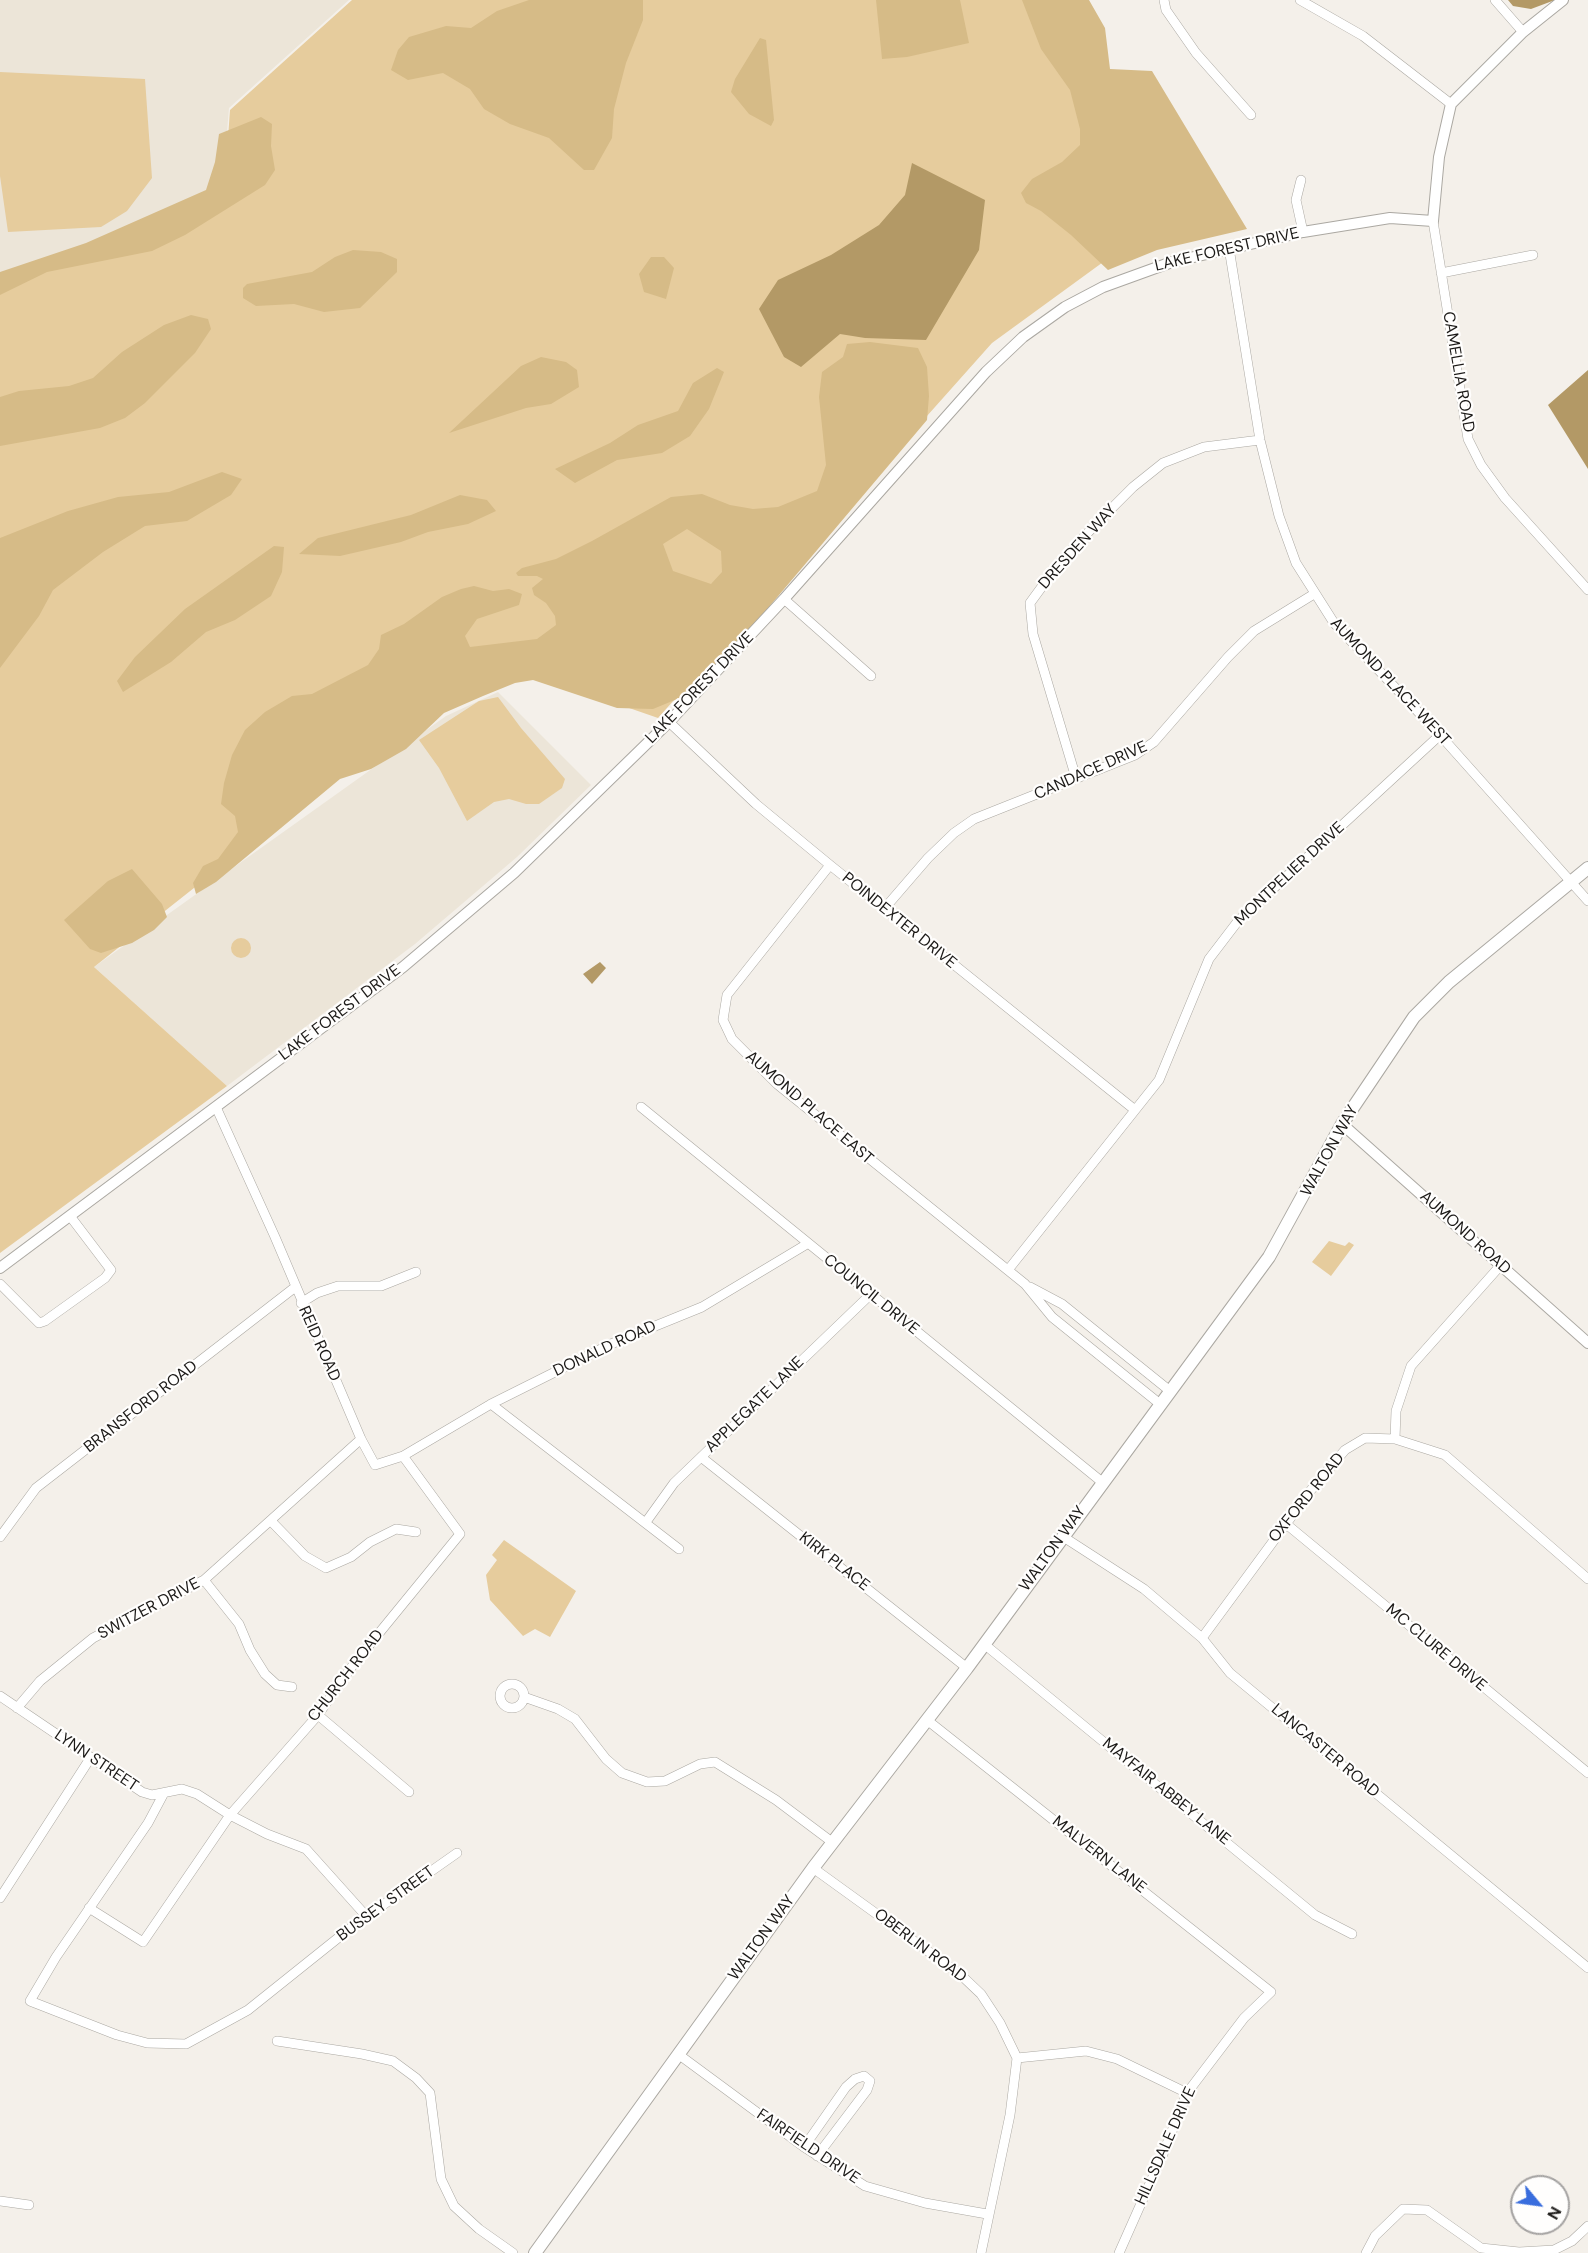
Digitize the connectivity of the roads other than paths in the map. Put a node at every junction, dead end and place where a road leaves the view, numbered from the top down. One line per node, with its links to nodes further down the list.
1 (1164, 0): 7 (street)
2 (1300, 0): 6 (street)
3 (1495, 0): 5 (street)
4 (1563, 0): 5 (street)
5 (1523, 33): 6 (street)
6 (1451, 104): 9 (street)
7 (1251, 115)
8 (1301, 180): 10 (street)
9 (1433, 221): 10 (street, LAKE FOREST DRIVE); 13 (street, CAMELLIA ROAD)
10 (1303, 232): 11 (street, LAKE FOREST DRIVE)
11 (1229, 248): 14 (street, AUMOND PLACE WEST); 17 (street, LAKE FOREST DRIVE)
12 (1533, 255): 13 (street)
13 (1441, 273): 15 (street, CAMELLIA ROAD)
14 (1260, 440): 16 (street, AUMOND PLACE WEST); 21 (street, DRESDEN WAY)
15 (1588, 590)
16 (1314, 594): 20 (street, AUMOND PLACE WEST); 21 (street, CANDACE DRIVE)
17 (784, 600): 18 (street); 19 (street, LAKE FOREST DRIVE)
18 (871, 676)
19 (669, 722): 22 (street, POINDEXTER DRIVE); 27 (street, LAKE FOREST DRIVE)
20 (1440, 735): 24 (street, AUMOND PLACE WEST); 29 (street, MONTPELIER DRIVE)
21 (1076, 778): 26 (street, CANDACE DRIVE)
22 (830, 866): 26 (street, POINDEXTER DRIVE); 35 (street, AUMOND PLACE EAST)
23 (1588, 868): 24 (main road, WALTON WAY)
24 (1571, 880): 25 (street, AUMOND PLACE WEST); 30 (main road, WALTON WAY)
25 (1588, 901)
26 (884, 909): 29 (street, POINDEXTER DRIVE)
27 (216, 1107): 31 (street, LAKE FOREST DRIVE); 39 (street, REID ROAD)
28 (641, 1107): 32 (street, COUNCIL DRIVE)
29 (1136, 1110): 35 (street, MONTPELIER DRIVE)
30 (1342, 1125): 33 (street, AUMOND ROAD); 43 (main road, WALTON WAY)
31 (70, 1216): 34 (street, LAKE FOREST DRIVE); 37 (street)
32 (807, 1244): 40 (street, COUNCIL DRIVE); 44 (street, DONALD ROAD)
33 (1500, 1266): 42 (street, AUMOND ROAD); 47 (street)
34 (0, 1268)
35 (1008, 1270): 38 (street, AUMOND PLACE EAST)
36 (417, 1272): 41 (street)
37 (0, 1284)
38 (1025, 1284): 43 (street, AUMOND PLACE EAST); 45 (street, AUMOND PLACE EAST)
39 (294, 1287): 41 (street, REID ROAD); 56 (street, BRANSFORD ROAD)
40 (871, 1294): 49 (street, APPLEGATE LANE); 50 (street, COUNCIL DRIVE)
41 (301, 1303): 46 (street, REID ROAD)
42 (1588, 1343)
43 (1170, 1391): 45 (main road, WALTON WAY)
44 (491, 1404): 48 (street, DONALD ROAD); 52 (street)
45 (1160, 1404): 50 (main road, WALTON WAY)
46 (361, 1439): 48 (street, REID ROAD); 51 (street, SWITZER DRIVE)
47 (1395, 1439): 53 (street, OXFORD ROAD); 58 (street, OXFORD ROAD)
48 (403, 1456): 67 (street, CHURCH ROAD)
49 (701, 1457): 52 (street, APPLEGATE LANE); 62 (street, KIRK PLACE)
50 (1102, 1482): 55 (main road, WALTON WAY)
51 (271, 1521): 54 (street); 59 (street, SWITZER DRIVE)
52 (646, 1522): 57 (street)
53 (1285, 1523): 60 (street, OXFORD ROAD); 70 (street, MC CLURE DRIVE)
54 (416, 1532)
55 (1062, 1536): 60 (street, LANCASTER ROAD); 61 (main road, WALTON WAY)
56 (0, 1537)
57 (679, 1549)
58 (1588, 1579)
59 (204, 1580): 63 (street); 66 (street, SWITZER DRIVE)
60 (1202, 1638): 81 (street, LANCASTER ROAD)
61 (984, 1644): 62 (main road, WALTON WAY); 80 (street, MAYFAIR ABBEY LANE)
62 (967, 1668): 68 (main road, WALTON WAY)
63 (292, 1687)
64 (0, 1696): 66 (street, LYNN STREET)
65 (524, 1697): 74 (street)
66 (17, 1708): 69 (street, LYNN STREET)
67 (318, 1715): 71 (street); 73 (street, CHURCH ROAD)
68 (927, 1720): 74 (main road, WALTON WAY); 82 (street, MALVERN LANE)
69 (91, 1757): 72 (street, LYNN STREET); 77 (street)
70 (1588, 1773)
71 (409, 1792)
72 (164, 1793): 73 (street, LYNN STREET); 78 (street)
73 (230, 1815): 78 (street, CHURCH ROAD); 79 (street, LYNN STREET)
74 (832, 1842): 76 (main road, WALTON WAY)
75 (457, 1853): 79 (street, BUSSEY STREET)
76 (813, 1868): 84 (main road, WALTON WAY); 85 (street, OBERLIN ROAD)
77 (0, 1898)
78 (89, 1908): 79 (street, BUSSEY STREET)
79 (367, 1917)
80 (1352, 1934)
81 (1588, 1968)
82 (1271, 1992): 86 (street, HILLSDALE DRIVE)
83 (277, 2042): 93 (street)
84 (678, 2054): 87 (street, FAIRFIELD DRIVE); 94 (main road, WALTON WAY)
85 (1017, 2058): 86 (street); 91 (street)
86 (1187, 2093): 96 (street, HILLSDALE DRIVE)
87 (804, 2147): 88 (street, FAIRFIELD DRIVE); 88 (street)
88 (817, 2156): 91 (street, FAIRFIELD DRIVE)
89 (0, 2201): 90 (street)
90 (29, 2205)
91 (987, 2214): 95 (street)
92 (1588, 2226): 97 (street)
93 (513, 2253)
94 (535, 2253)
95 (981, 2253)
96 (1119, 2253)
97 (1366, 2253)

